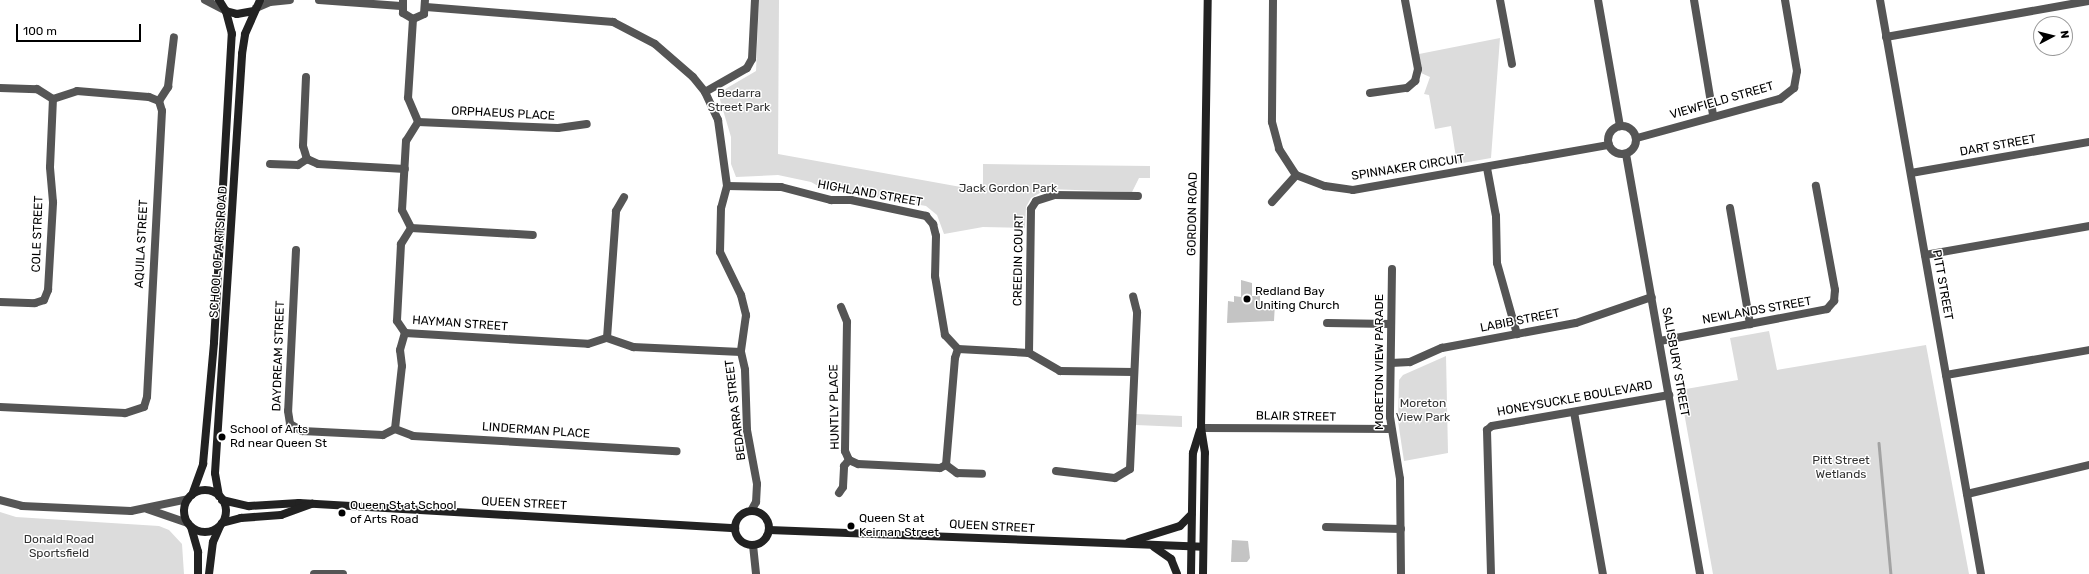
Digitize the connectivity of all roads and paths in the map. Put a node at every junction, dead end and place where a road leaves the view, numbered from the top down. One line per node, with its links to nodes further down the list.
1 (205, 0): 19 (street)
2 (219, 0): 19 (street, SCHOOL OF ARTS ROAD)
3 (260, 0): 18 (street, SCHOOL OF ARTS ROAD)
4 (290, 0): 18 (street)
5 (319, 0): 16 (street)
6 (755, 0): 26 (street)
7 (1208, 0): 77 (street, GORDON ROAD)
8 (1273, 0): 43 (street)
9 (1405, 0): 27 (street)
10 (1500, 0): 23 (street)
11 (1598, 0): 33 (street)
12 (1694, 0): 30 (street)
13 (1785, 0): 30 (street, VIEWFIELD STREET)
14 (1880, 0): 22 (street, PITT STREET)
15 (2089, 1): 22 (street)
16 (402, 3): 20 (street)
17 (426, 3): 20 (street); 26 (street, BEDARRA STREET)
18 (255, 9): 19 (street); 89 (street, SCHOOL OF ARTS ROAD)
19 (224, 10): 88 (street, SCHOOL OF ARTS ROAD)
20 (413, 19): 31 (street)
21 (174, 37): 29 (street)
22 (1886, 37): 42 (street, PITT STREET)
23 (1512, 64)
24 (306, 77): 38 (street)
25 (0, 88): 28 (street)
26 (705, 92): 44 (street, BEDARRA STREET)
27 (1370, 93)
28 (53, 99): 29 (street); 58 (street, COLE STREET)
29 (159, 101): 75 (street, AQUILA STREET)
30 (1713, 115): 34 (street, VIEWFIELD STREET)
31 (418, 122): 32 (street, ORPHAEUS PLACE); 41 (street)
32 (588, 124)
33 (1620, 126): 34 (street); 36 (street)
34 (1637, 138): 37 (street)
35 (2089, 142): 42 (street, DART STREET)
36 (1609, 145): 37 (street); 40 (street, SPINNAKER CIRCUIT)
37 (1626, 154): 57 (street, SALISBURY STREET)
38 (307, 159): 39 (street); 41 (street)
39 (270, 164)
40 (1487, 168): 43 (street, SPINNAKER CIRCUIT); 64 (street)
41 (405, 169): 51 (street)
42 (1911, 173): 54 (street, PITT STREET)
43 (1296, 175): 48 (street)
44 (727, 186): 67 (street, HIGHLAND STREET); 69 (street, BEDARRA STREET)
45 (1816, 186): 62 (street, NEWLANDS STREET)
46 (1138, 196): 70 (street, CREEDIN COURT)
47 (624, 197): 65 (street)
48 (1272, 202)
49 (1730, 208): 62 (street)
50 (2089, 226): 54 (street)
51 (411, 228): 52 (street); 63 (street, HAYMAN STREET)
52 (533, 235)
53 (296, 250): 78 (street, DAYDREAM STREET)
54 (1925, 255): 73 (street, PITT STREET)
55 (1392, 269): 61 (street, MORETON VIEW PARADE)
56 (1133, 296): 72 (street)
57 (1652, 297): 64 (street, LABIB STREET); 66 (street, SALISBURY STREET)
58 (0, 302)
59 (841, 307): 81 (street, HUNTLY PLACE)
60 (1327, 323): 61 (street)
61 (1391, 324): 71 (street, MORETON VIEW PARADE)
62 (1750, 324): 66 (street, NEWLANDS STREET)
63 (405, 332): 65 (street, HAYMAN STREET); 78 (street)
64 (1517, 334): 71 (street, LABIB STREET)
65 (607, 338): 69 (street)
66 (1660, 341): 74 (street, SALISBURY STREET)
67 (958, 349): 70 (street); 82 (street)
68 (2089, 350): 73 (street)
69 (741, 352): 93 (street, BEDARRA STREET)
70 (1029, 353): 72 (street)
71 (1391, 363): 79 (street, MORETON VIEW PARADE)
72 (1134, 372): 84 (street)
73 (1946, 376): 87 (street, PITT STREET)
74 (1669, 395): 76 (street, HONEYSUCKLE BOULEVARD); 117 (street, SALISBURY STREET)
75 (0, 406)
76 (1574, 412): 115 (street, HONEYSUCKLE BOULEVARD); 116 (street)
77 (1201, 428): 79 (street, BLAIR STREET); 94 (street, GORDON ROAD); 105 (street, GORDON ROAD)
78 (395, 429): 80 (street, LINDERMAN PLACE)
79 (1391, 430): 99 (street, MORETON VIEW PARADE)
80 (677, 451)
81 (849, 460): 82 (street, HUNTLY PLACE); 86 (street)
82 (946, 465): 85 (street)
83 (2089, 465): 87 (street)
84 (1056, 471)
85 (982, 474)
86 (839, 493)
87 (1967, 494): 118 (street, PITT STREET)
88 (190, 497): 89 (street); 92 (street); 96 (street)
89 (221, 498): 91 (street, QUEEN STREET); 95 (street)
90 (0, 500): 92 (street)
91 (312, 504): 95 (street, QUEEN STREET); 98 (street, QUEEN STREET)
92 (147, 509): 96 (street)
93 (751, 511): 98 (street); 100 (street)
94 (1192, 514): 102 (street, QUEEN STREET); 104 (street, GORDON ROAD)
95 (221, 524): 96 (street); 107 (street)
96 (189, 525): 106 (street)
97 (1326, 527): 99 (street)
98 (735, 528): 101 (street)
99 (1401, 529): 114 (street, MORETON VIEW PARADE)
100 (769, 530): 101 (street); 102 (street, QUEEN STREET)
101 (754, 545): 110 (street)
102 (1118, 545): 103 (street, QUEEN STREET)
103 (1152, 546): 104 (street, QUEEN STREET); 111 (street)
104 (1192, 547): 105 (street, QUEEN STREET); 112 (street, GORDON ROAD)
105 (1204, 547): 113 (street, GORDON ROAD)
106 (198, 574)
107 (209, 574)
108 (314, 574): 109 (street)
109 (343, 574)
110 (756, 574)
111 (1177, 574)
112 (1191, 574)
113 (1203, 574)
114 (1401, 574)
115 (1490, 574)
116 (1604, 574)
117 (1700, 574)
118 (1981, 574)

